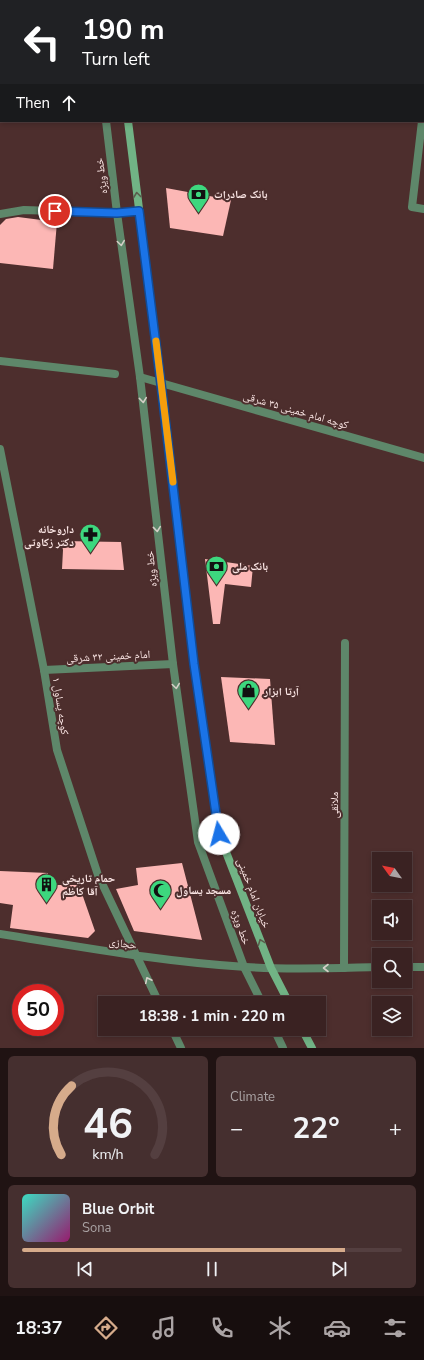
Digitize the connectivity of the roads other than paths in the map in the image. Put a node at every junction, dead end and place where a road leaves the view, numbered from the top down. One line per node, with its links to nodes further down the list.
1 (106, 122): 6 (street, خط ویژه)
2 (128, 122): 5 (main road, خیابان امام خمینی, one-way to 2)
3 (422, 122): 4 (street)
4 (424, 209)
5 (139, 211): 6 (street); 11 (main road, خیابان امام خمینی)
6 (117, 213): 7 (street); 10 (street, خط ویژه, one-way to 10)
7 (0, 214)
8 (0, 361): 9 (street)
9 (115, 374)
10 (140, 377): 11 (street, کوچه امام خمینی ۳۵ شرقی); 15 (street, خط ویژه, one-way to 15)
11 (161, 384): 13 (street, کوچه امام خمینی ۳۵ شرقی); 22 (main road, خیابان امام خمینی, one-way to 11)
12 (0, 449): 16 (street, کوچه یساول ۱)
13 (424, 458)
14 (345, 643): 23 (street, ملانقی)
15 (173, 664): 16 (street, امام خمینی ۳۲ شرقی); 19 (street, خط ویژه, one-way to 19)
16 (44, 670): 18 (street, کوچه یساول ۱)
17 (0, 934): 18 (street, حجازی)
18 (136, 956): 19 (street, حجازی); 25 (street, کوچه یساول ۱, one-way to 18)
19 (244, 967): 22 (street, حجازی); 26 (street, خط ویژه)
20 (412, 967): 21 (street)
21 (424, 967)
22 (271, 968): 23 (street, حجازی, one-way to 22); 27 (main road, خیابان امام خمینی)
23 (344, 968): 24 (street, حجازی)
24 (372, 968)
25 (156, 996)
26 (258, 996)
27 (285, 996)
28 (175, 1036): 31 (street)
29 (278, 1036): 32 (street)
30 (306, 1036): 33 (main road)
31 (181, 1048)
32 (284, 1048)
33 (312, 1048)

